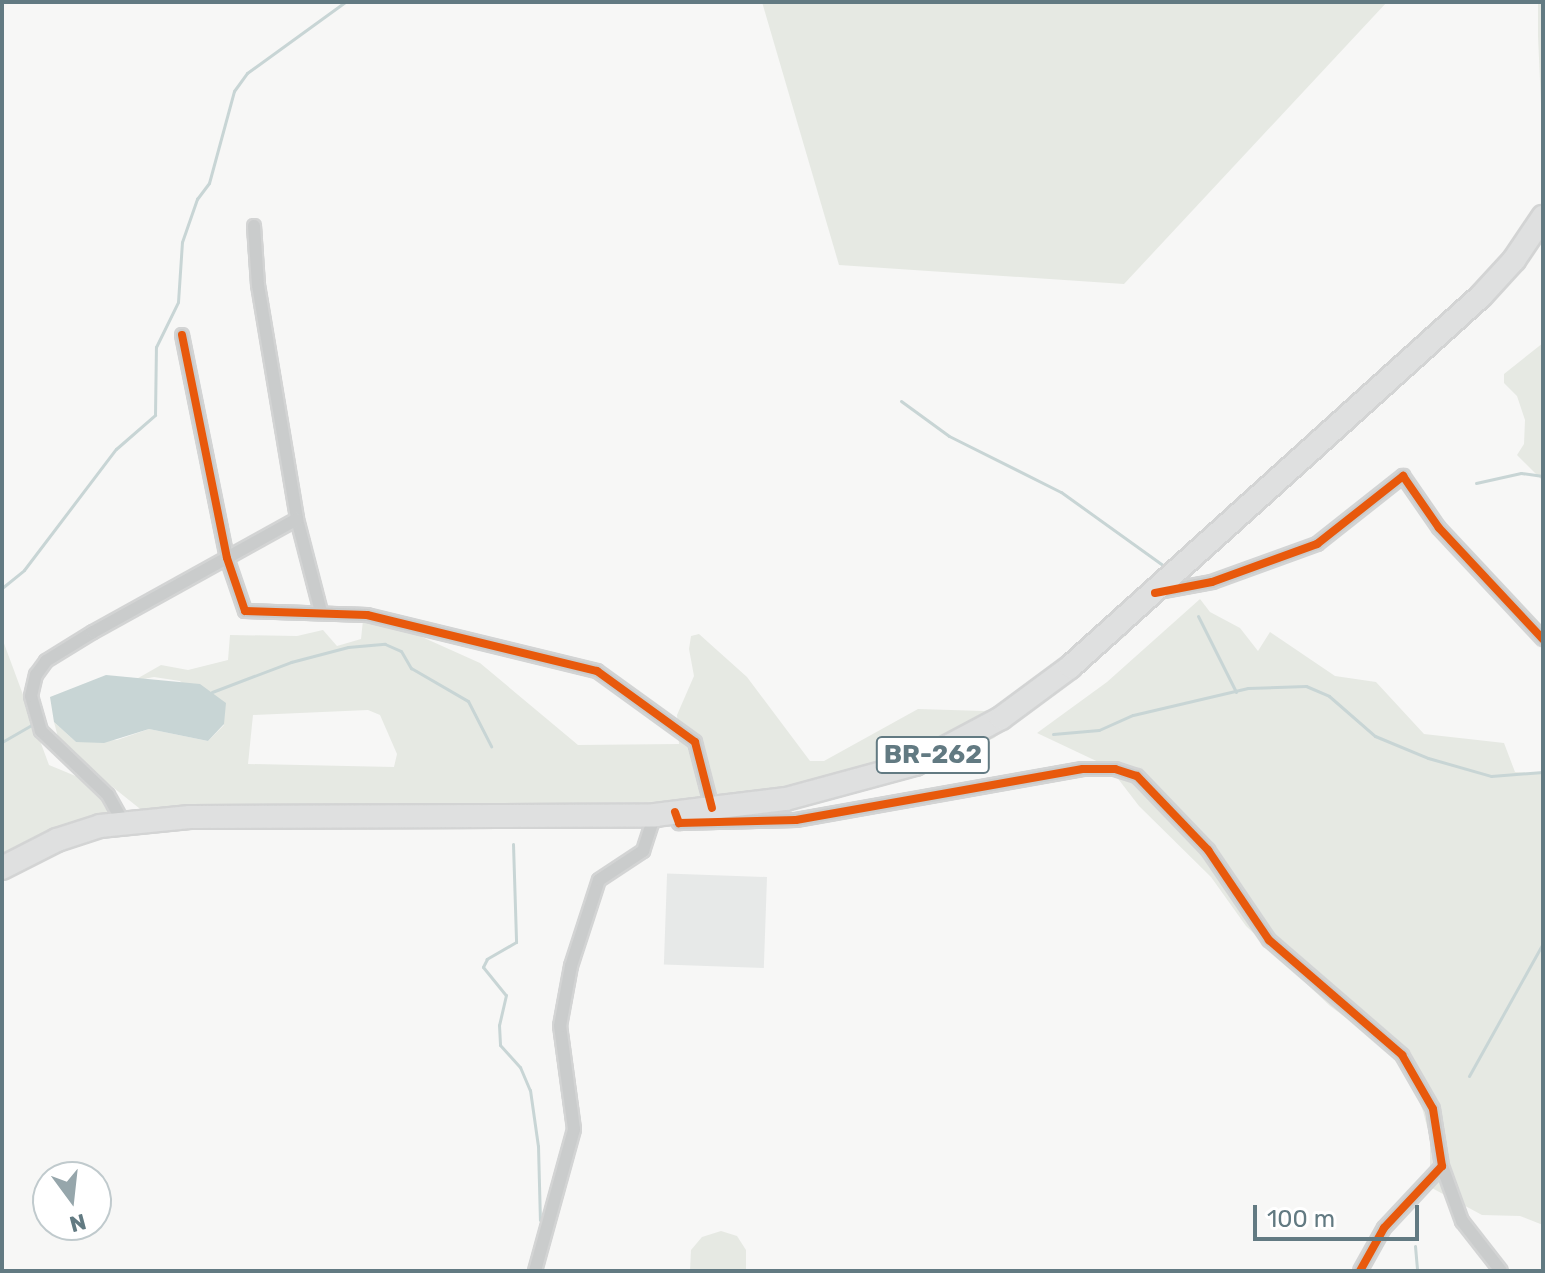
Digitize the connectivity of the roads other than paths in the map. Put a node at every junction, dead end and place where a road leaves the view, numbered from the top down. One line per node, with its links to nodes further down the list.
1 (1543, 217): 6 (highway, BR-262)
2 (254, 226): 4 (street)
3 (182, 335): 5 (street)
4 (297, 519): 5 (street); 7 (street)
5 (227, 558): 7 (street); 10 (street)
6 (1155, 593): 8 (street); 9 (highway, BR-262)
7 (321, 612): 9 (street)
8 (1543, 639)
9 (688, 814): 10 (highway, BR-262); 12 (street); 13 (street)
10 (124, 824): 11 (highway, BR-262)
11 (2, 868)
12 (1442, 1166): 14 (street); 15 (street)
13 (535, 1271)
14 (1360, 1271)
15 (1501, 1271)

